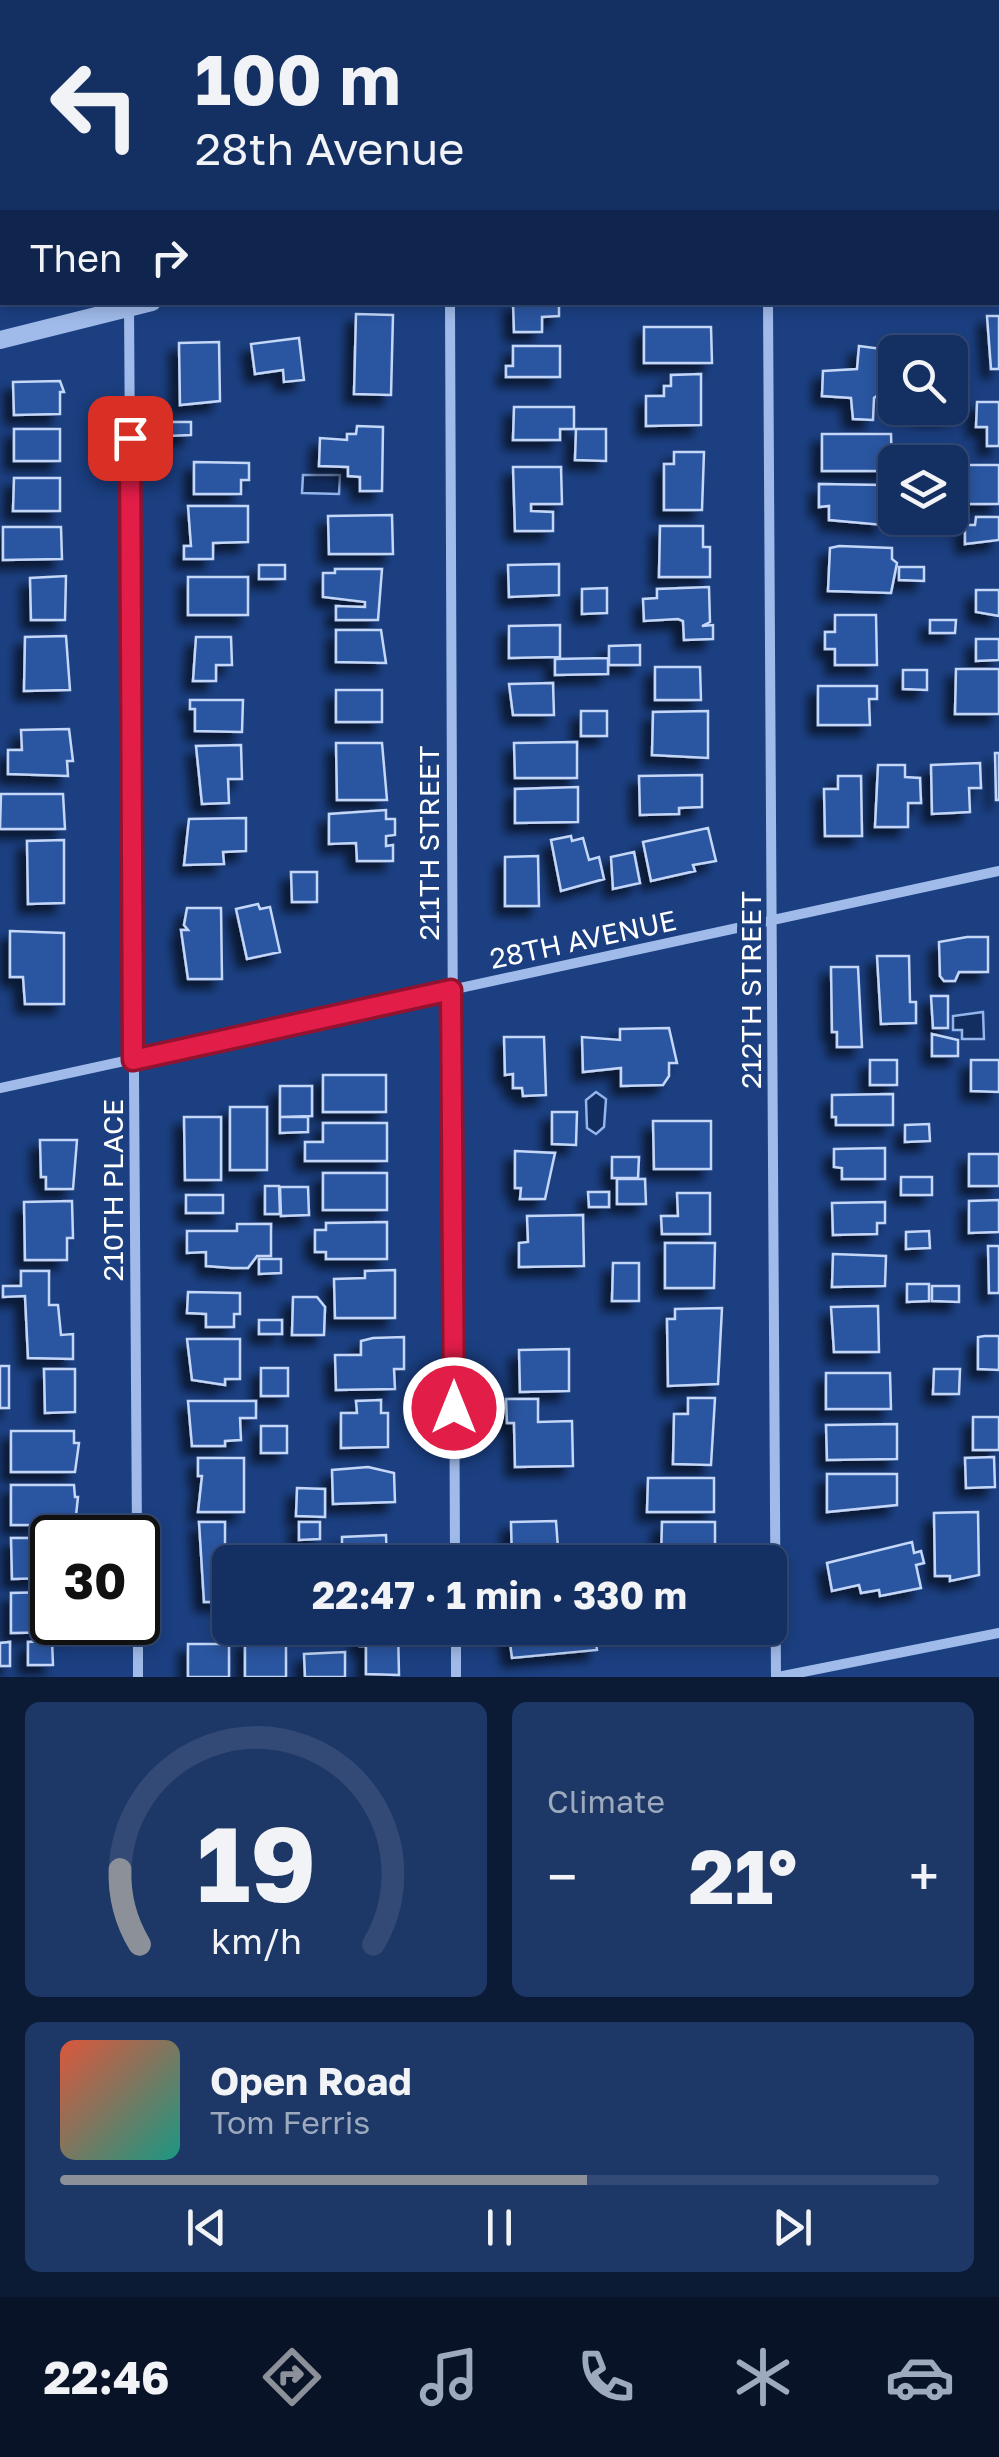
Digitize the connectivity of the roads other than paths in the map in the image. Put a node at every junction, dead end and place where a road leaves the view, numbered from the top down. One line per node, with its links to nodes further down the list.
1 (129, 305): 4 (street); 8 (street, 210TH PLACE)
2 (450, 305): 7 (street, 211TH STREET)
3 (768, 305): 6 (street, 212TH STREET)
4 (0, 340)
5 (999, 870): 6 (street, 28TH AVENUE)
6 (772, 921): 7 (street, 28TH AVENUE); 17 (street, 212TH STREET)
7 (451, 990): 8 (street, 28TH AVENUE); 11 (street, 211TH STREET)
8 (133, 1060): 9 (street, 28TH AVENUE); 10 (street, 210TH PLACE)
9 (0, 1088)
10 (137, 1515)
11 (455, 1545)
12 (999, 1634): 17 (street)
13 (138, 1645): 15 (street)
14 (456, 1645): 16 (street)
15 (138, 1677)
16 (456, 1677)
17 (777, 1677)

